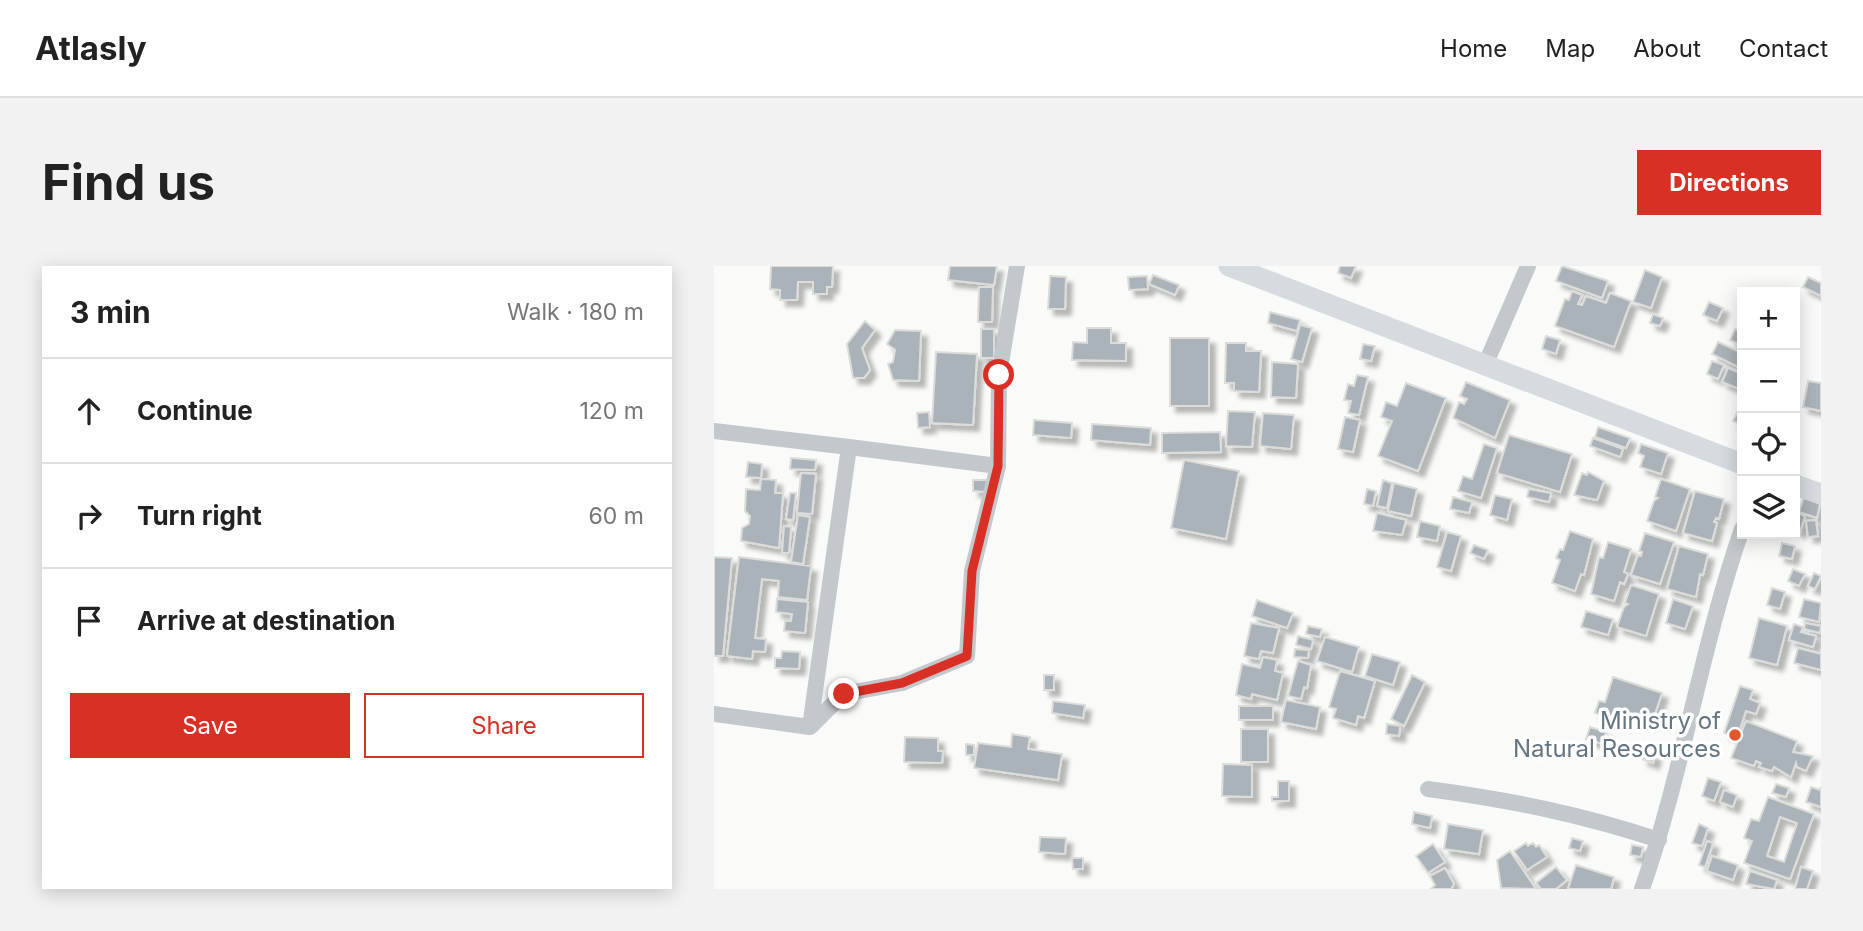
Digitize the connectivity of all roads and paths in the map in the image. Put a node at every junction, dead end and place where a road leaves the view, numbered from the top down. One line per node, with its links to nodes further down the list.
1 (1017, 266): 8 (street)
2 (1229, 266): 4 (street)
3 (1528, 266): 4 (street)
4 (1486, 363): 7 (street)
5 (714, 431): 6 (street)
6 (849, 447): 8 (street); 13 (street)
7 (1737, 462)
8 (998, 466): 13 (street)
9 (1800, 487): 10 (street)
10 (1821, 494)
11 (1739, 539): 15 (street)
12 (714, 714): 13 (street)
13 (810, 727)
14 (1428, 789): 15 (street)
15 (1659, 840): 16 (street)
16 (1642, 889)

